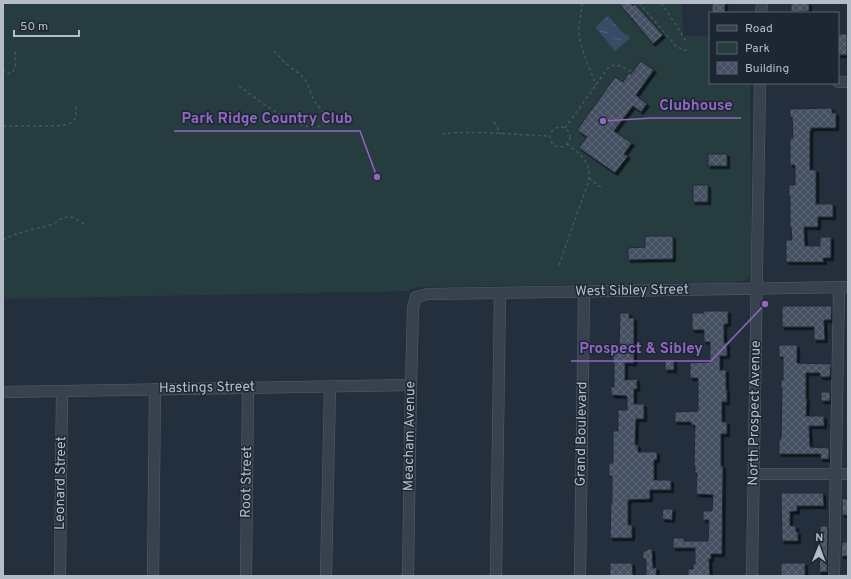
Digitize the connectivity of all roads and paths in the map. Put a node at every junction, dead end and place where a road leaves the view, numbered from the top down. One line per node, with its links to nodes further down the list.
1 (582, 3): 11 (path)
2 (639, 3): 5 (path)
3 (661, 3): 4 (path)
4 (687, 43)
5 (687, 50)
6 (15, 51): 8 (path)
7 (274, 51): 12 (path)
8 (3, 69)
9 (635, 74): 11 (path)
10 (760, 84): 27 (street, North Prospect Avenue)
11 (596, 85): 16 (path)
12 (239, 86)
13 (76, 103): 15 (path)
14 (494, 122): 18 (path)
15 (3, 126)
16 (565, 128): 19 (path); 20 (path)
17 (442, 134): 18 (path)
18 (501, 134): 19 (path)
19 (550, 136): 20 (path)
20 (567, 144): 21 (path)
21 (589, 178): 22 (path); 25 (path)
22 (602, 188)
23 (84, 224): 24 (path)
24 (3, 240)
25 (559, 265)
26 (844, 287): 27 (street, West Sibley Street); 38 (street)
27 (756, 289): 28 (street, West Sibley Street); 37 (street, North Prospect Avenue)
28 (584, 292): 29 (street, West Sibley Street); 46 (street, Grand Boulevard)
29 (500, 293): 30 (street, West Sibley Street); 45 (street)
30 (416, 297): 31 (street, Meacham Avenue)
31 (411, 385): 32 (street, Hastings Street); 44 (street, Meacham Avenue)
32 (330, 386): 33 (street, Hastings Street); 43 (street)
33 (248, 388): 34 (street, Hastings Street); 42 (street, Root Street)
34 (155, 389): 35 (street, Hastings Street); 41 (street)
35 (62, 391): 36 (street, Hastings Street); 40 (street, Leonard Street)
36 (3, 392)
37 (754, 474): 38 (street); 47 (street, North Prospect Avenue)
38 (835, 474): 39 (street); 48 (street)
39 (848, 474)
40 (60, 576)
41 (152, 576)
42 (246, 576)
43 (326, 576)
44 (408, 576)
45 (496, 576)
46 (580, 576)
47 (752, 576)
48 (834, 576)

